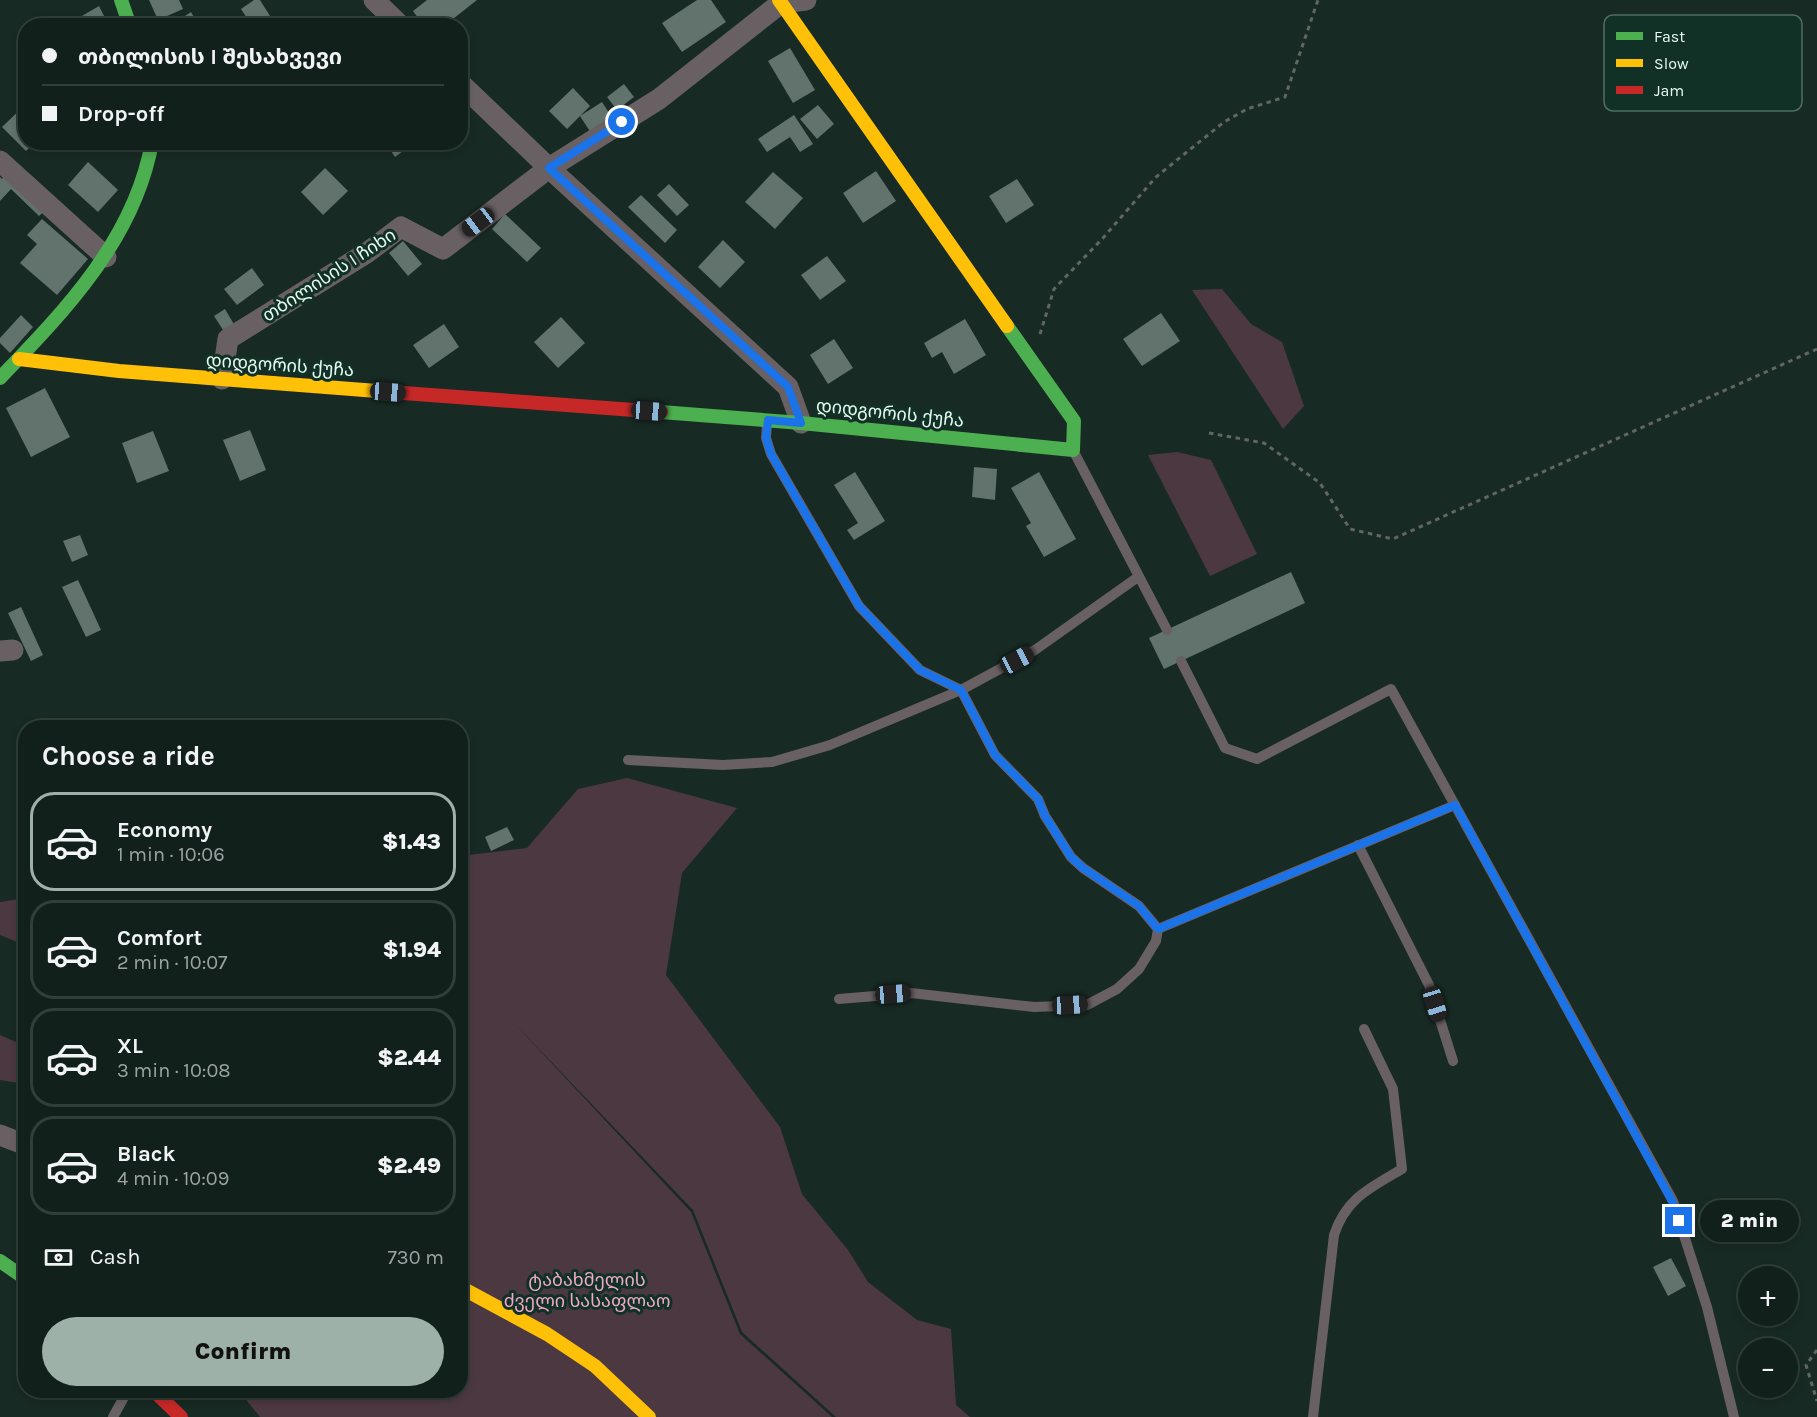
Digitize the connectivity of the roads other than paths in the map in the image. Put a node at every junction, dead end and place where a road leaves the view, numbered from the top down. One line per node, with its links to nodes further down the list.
1 (121, 0): 5 (street)
2 (374, 0): 6 (street)
3 (806, 0): 4 (street)
4 (780, 2): 10 (street); 17 (street)
5 (127, 18)
6 (393, 18)
7 (468, 91): 10 (street)
8 (150, 150): 11 (street)
9 (0, 161): 11 (street)
10 (549, 168): 14 (street, თბილისის I ჩიხი); 16 (street)
11 (106, 257): 12 (street)
12 (19, 359): 13 (street); 14 (street, დიდგორის ქუჩა)
13 (0, 378)
14 (222, 379): 15 (street, დიდგორის ქუჩა)
15 (768, 420): 16 (street, დიდგორის ქუჩა); 21 (lane)
16 (801, 423): 17 (street, დიდგორის ქუჩა)
17 (1073, 450): 18 (lane)
18 (1138, 577): 19 (lane); 21 (lane)
19 (1167, 630)
20 (1181, 661): 23 (lane)
21 (961, 690): 22 (lane); 25 (lane)
22 (628, 760)
23 (1455, 805): 24 (lane); 40 (lane)
24 (1358, 845): 25 (lane); 28 (lane)
25 (1158, 929): 26 (lane)
26 (839, 999)
27 (1364, 1029): 39 (lane)
28 (1453, 1061)
29 (0, 1135): 30 (street)
30 (18, 1142)
31 (0, 1261): 32 (street)
32 (18, 1273)
33 (468, 1291): 38 (street)
34 (124, 1398): 36 (lane)
35 (161, 1398): 37 (street)
36 (113, 1417)
37 (181, 1417)
38 (649, 1417)
39 (1313, 1417)
40 (1734, 1417)

